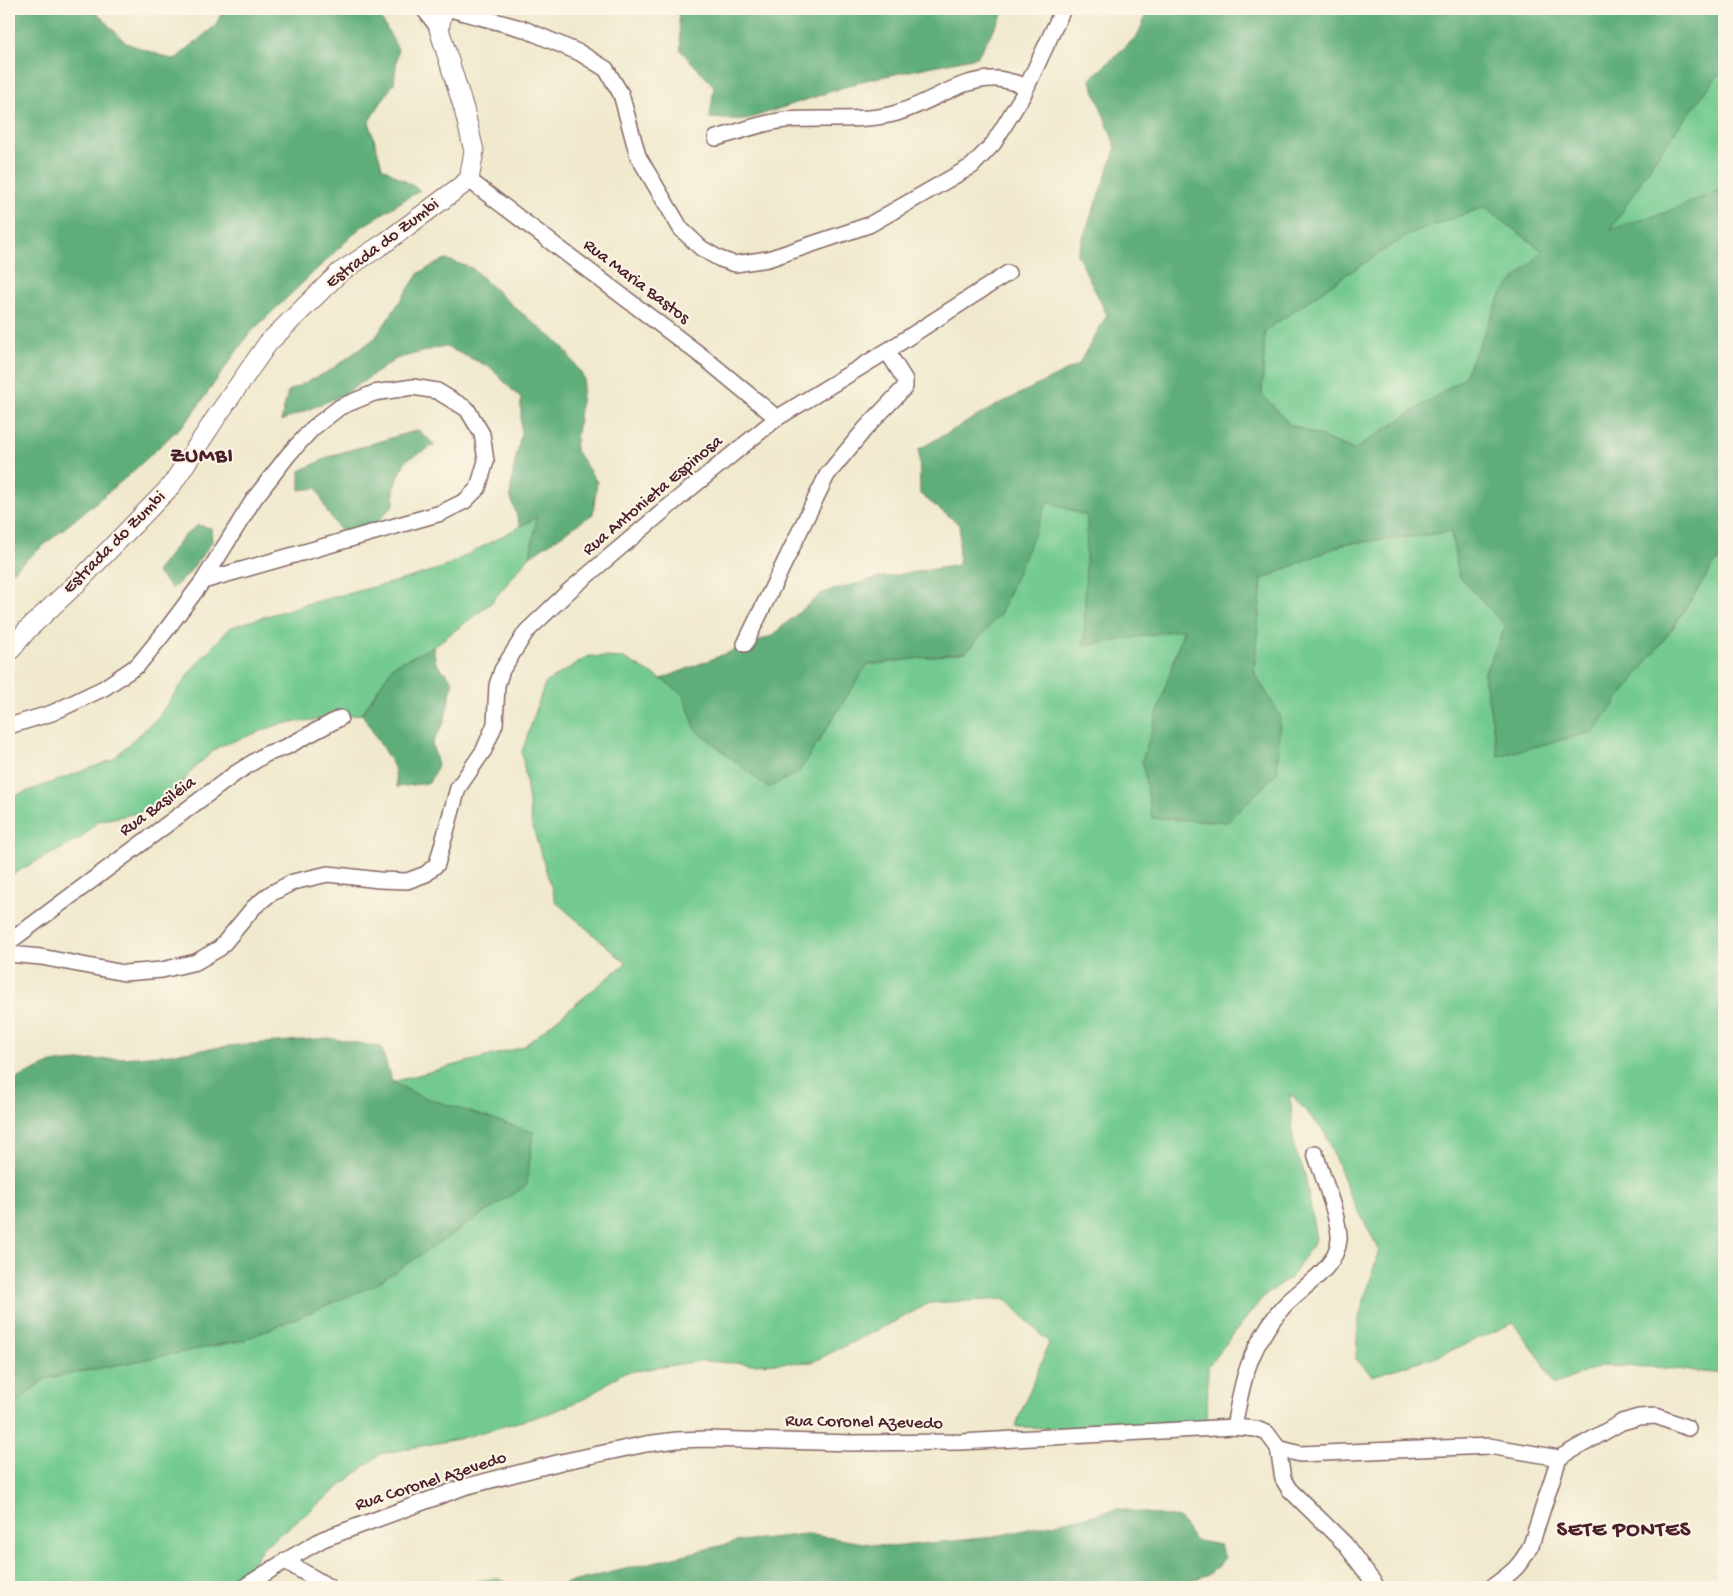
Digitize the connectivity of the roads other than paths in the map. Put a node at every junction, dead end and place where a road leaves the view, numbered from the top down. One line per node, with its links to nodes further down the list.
1 (424, 9): 5 (street)
2 (442, 9): 5 (street)
3 (450, 9): 6 (street)
4 (1063, 9): 6 (street)
5 (438, 29): 8 (street)
6 (1027, 86): 7 (street)
7 (716, 138)
8 (469, 180): 11 (street, Rua Maria Bastos); 14 (street, Estrada do Zumbi)
9 (1008, 273): 10 (street, Rua Antonieta Espinosa)
10 (887, 352): 11 (street, Rua Antonieta Espinosa); 13 (street)
11 (777, 418): 18 (street, Rua Antonieta Espinosa)
12 (203, 581): 12 (street); 16 (street)
13 (745, 644)
14 (9, 652)
15 (340, 718): 17 (street, Rua Basiléia)
16 (9, 726)
17 (9, 942)
18 (9, 954)
19 (1315, 1152): 20 (street)
20 (1234, 1427): 22 (street, Rua Coronel Azevedo); 24 (street, Rua Coronel Azevedo)
21 (1688, 1428): 23 (street)
22 (1278, 1448): 23 (street); 27 (street)
23 (1559, 1458): 28 (street)
24 (285, 1561): 25 (street, Rua Coronel Azevedo); 26 (street)
25 (244, 1587)
26 (329, 1587)
27 (1378, 1587)
28 (1492, 1587)

